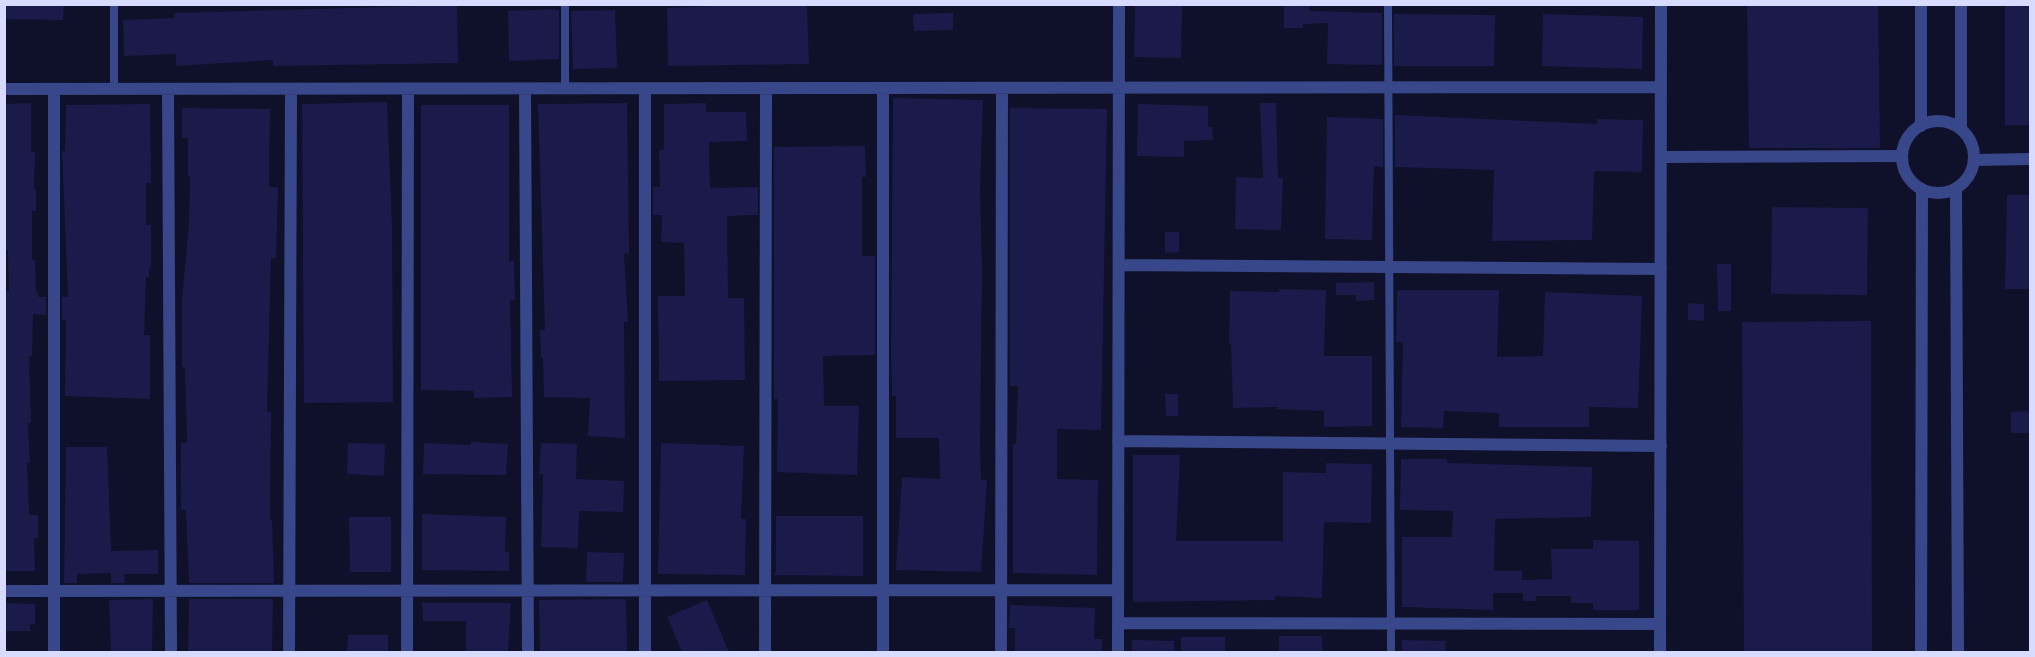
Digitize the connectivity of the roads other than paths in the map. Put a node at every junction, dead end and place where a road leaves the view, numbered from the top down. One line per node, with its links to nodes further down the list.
1 (114, 4): 19 (lane)
2 (565, 4): 11 (lane)
3 (1119, 4): 16 (street)
4 (1388, 4): 8 (lane)
5 (1661, 4): 9 (street)
6 (1921, 4): 23 (street)
7 (1960, 4): 24 (street)
8 (1389, 87): 9 (street); 16 (street); 32 (lane)
9 (1661, 87): 26 (street)
10 (525, 88): 11 (street); 22 (street); 47 (street)
11 (565, 88): 12 (street)
12 (645, 88): 13 (street); 38 (street)
13 (766, 88): 14 (street); 39 (street)
14 (883, 88): 15 (street); 40 (street)
15 (1002, 88): 16 (street); 41 (street)
16 (1119, 88): 31 (street)
17 (4, 89): 18 (street)
18 (54, 89): 19 (street); 44 (street)
19 (114, 89): 20 (street)
20 (168, 89): 21 (street); 45 (street)
21 (291, 89): 22 (street); 46 (street)
22 (408, 89): 37 (street)
23 (1921, 126): 24 (street); 25 (street)
24 (1961, 129): 28 (street)
25 (1902, 156): 26 (street); 29 (street)
26 (1661, 157): 33 (street)
27 (2031, 159): 28 (street)
28 (1974, 160): 30 (street)
29 (1923, 189): 30 (street); 63 (street)
30 (1956, 189): 64 (street)
31 (1119, 265): 32 (street); 34 (street)
32 (1390, 267): 33 (street); 35 (lane)
33 (1661, 269): 36 (street)
34 (1118, 441): 35 (street); 42 (street)
35 (1390, 444): 36 (street); 49 (lane)
36 (1661, 446): 50 (street)
37 (408, 590): 46 (street); 47 (street); 54 (street)
38 (645, 590): 39 (street); 47 (street); 56 (street)
39 (765, 590): 40 (street); 57 (street)
40 (883, 590): 41 (street); 58 (street)
41 (1001, 590): 42 (street); 59 (street)
42 (1118, 590): 48 (street)
43 (4, 591): 44 (street)
44 (54, 591): 45 (street); 51 (street)
45 (171, 591): 46 (street); 52 (street)
46 (289, 591): 53 (street)
47 (528, 591): 55 (street)
48 (1118, 624): 49 (street); 60 (street)
49 (1391, 624): 50 (street); 61 (lane)
50 (1660, 624): 62 (street)
51 (54, 652)
52 (171, 652)
53 (289, 652)
54 (407, 652)
55 (528, 652)
56 (645, 652)
57 (765, 652)
58 (883, 652)
59 (1001, 652)
60 (1118, 652)
61 (1391, 652)
62 (1660, 652)
63 (1921, 652)
64 (1958, 652)

